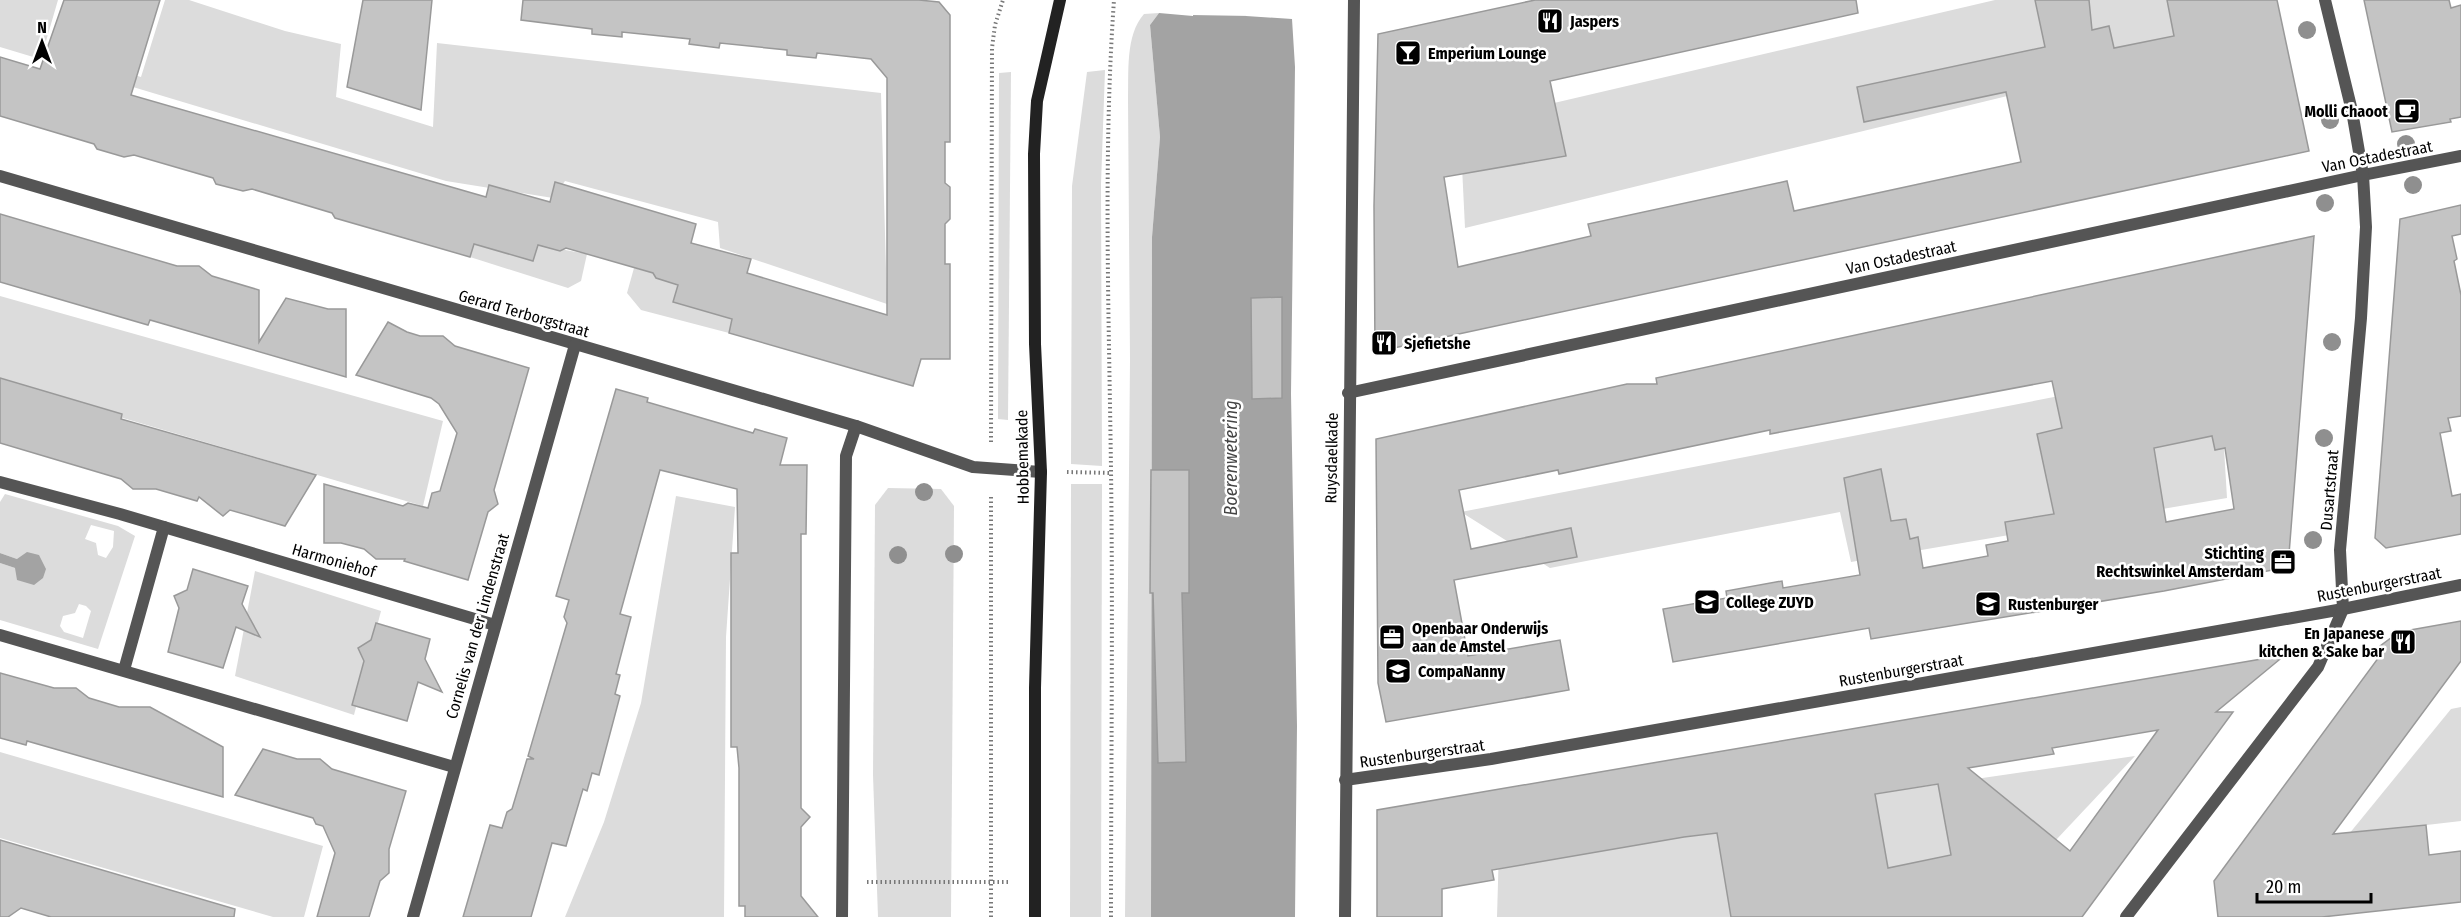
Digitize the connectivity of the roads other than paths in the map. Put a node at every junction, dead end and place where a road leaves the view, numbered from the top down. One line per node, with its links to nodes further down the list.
1 (1060, 0): 10 (main road, Hobbemakade)
2 (1354, 0): 8 (street, Ruysdaelkade)
3 (2325, 0): 5 (street, Dusartstraat)
4 (2461, 156): 5 (street, Van Ostadestraat)
5 (2363, 175): 8 (street, Van Ostadestraat); 14 (street, Dusartstraat)
6 (0, 176): 7 (street, Gerard Terborgstraat)
7 (575, 345): 9 (street, Gerard Terborgstraat); 15 (street, Cornelis van der Lindenstraat)
8 (1348, 393): 19 (street, Ruysdaelkade)
9 (856, 426): 10 (street, Gerard Terborgstraat); 21 (street)
10 (1041, 471): 22 (main road, Hobbemakade)
11 (0, 482): 12 (street, Harmoniehof)
12 (164, 527): 15 (street, Harmoniehof); 17 (street)
13 (2461, 585): 14 (street, Rustenburgerstraat)
14 (2343, 609): 19 (street, Rustenburgerstraat); 24 (street, Dusartstraat)
15 (495, 625): 18 (street, Cornelis van der Lindenstraat)
16 (0, 635): 17 (street)
17 (124, 670): 18 (street)
18 (454, 767): 20 (street, Cornelis van der Lindenstraat)
19 (1345, 780): 23 (street, Ruysdaelkade)
20 (413, 917)
21 (842, 917)
22 (1035, 917)
23 (1345, 917)
24 (2126, 917)

